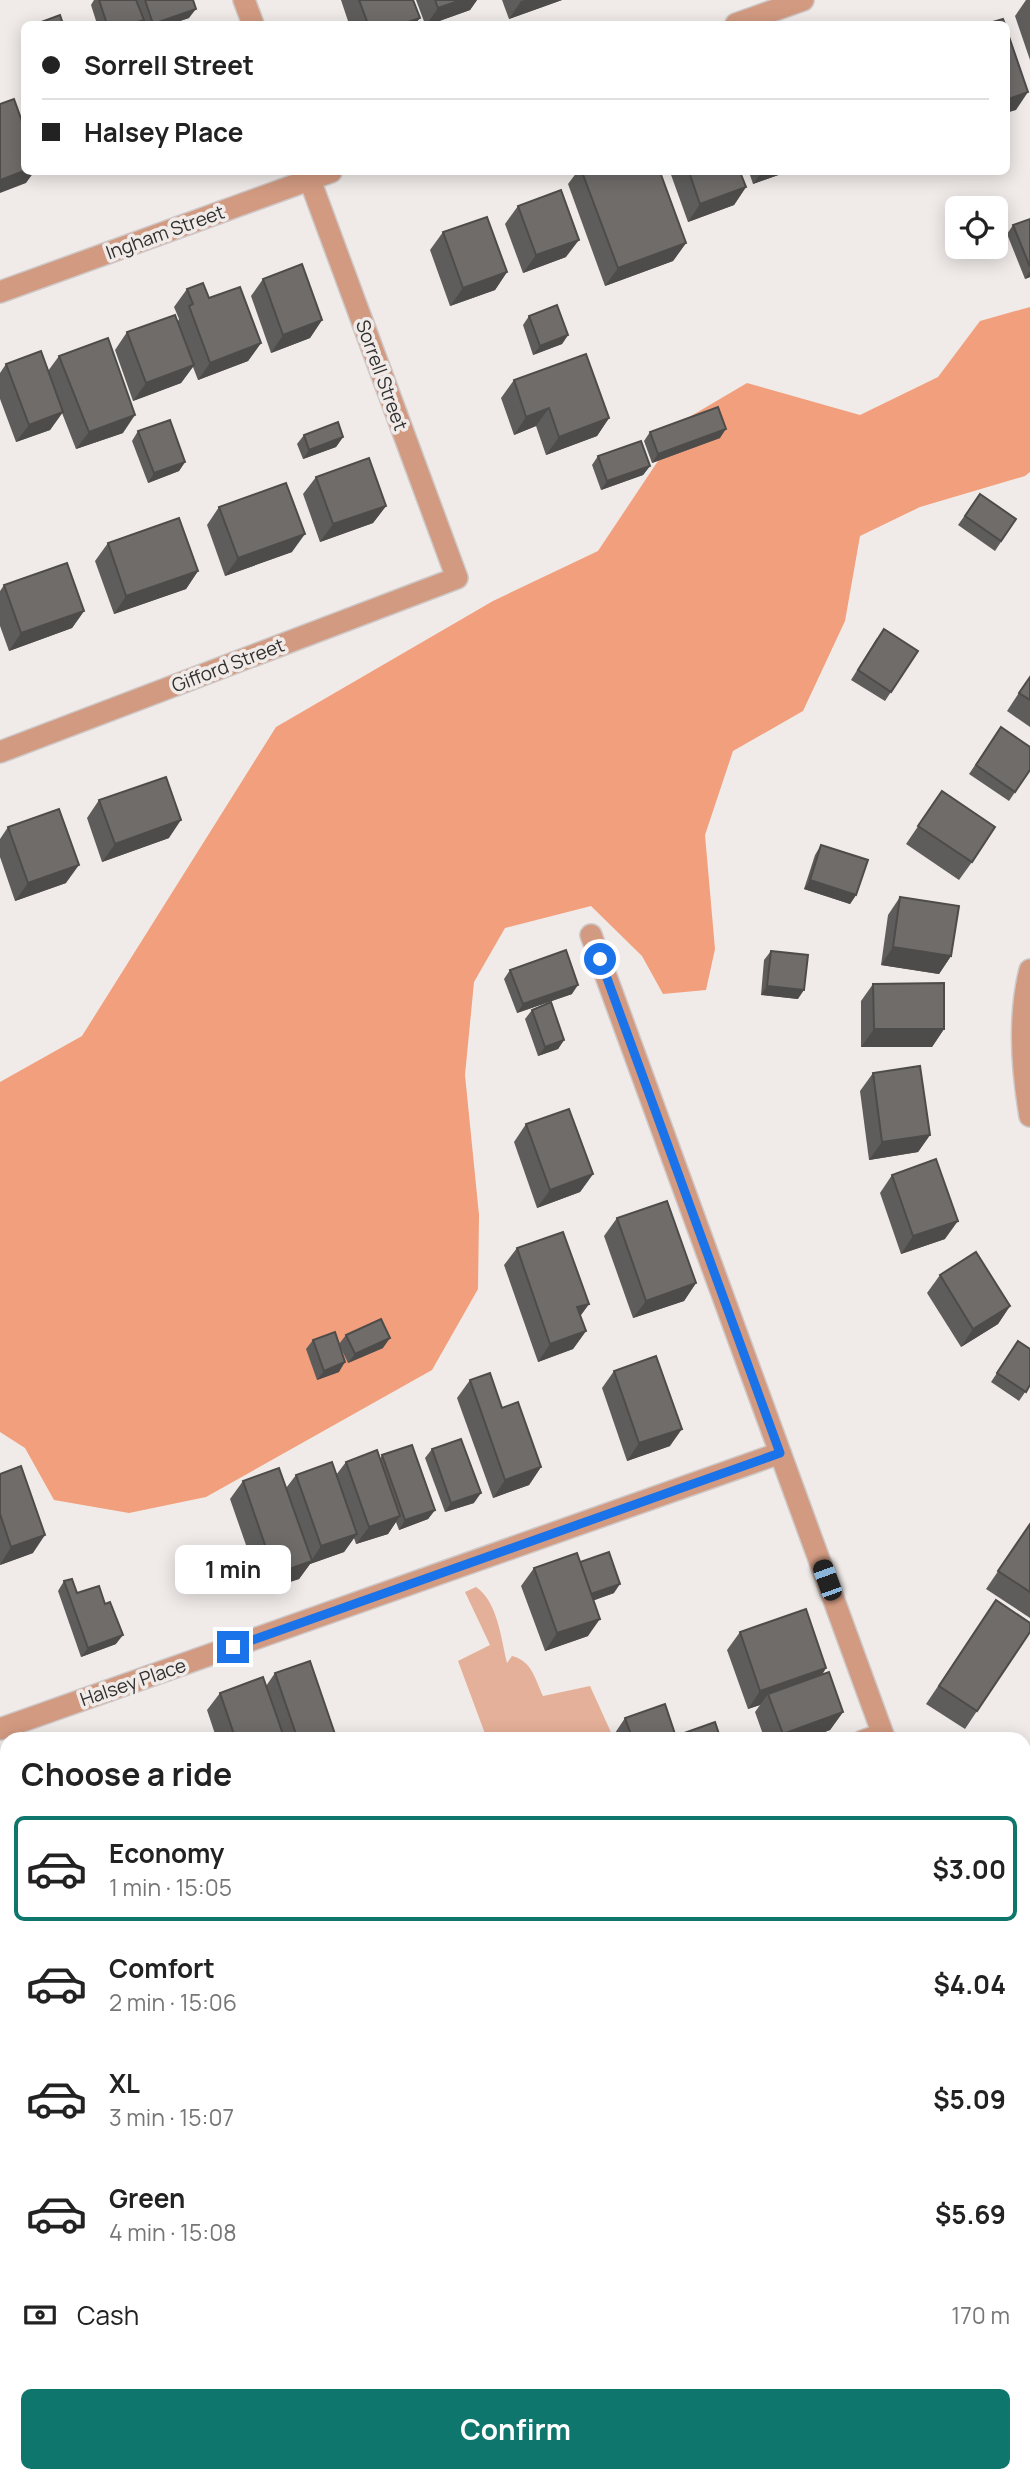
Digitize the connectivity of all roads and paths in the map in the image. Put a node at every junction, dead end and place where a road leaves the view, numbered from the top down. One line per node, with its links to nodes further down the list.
1 (244, 0): 3 (street)
2 (803, 0): 4 (street)
3 (252, 21)
4 (744, 21)
5 (308, 175): 6 (street, Ingham Street); 7 (street, Sorrell Street)
6 (0, 292)
7 (457, 578): 8 (street, Gifford Street)
8 (0, 752)
9 (591, 935): 12 (street)
10 (1030, 970): 11 (street)
11 (1030, 1116)
12 (780, 1453): 13 (street, Halsey Place); 14 (street)
13 (2, 1730)
14 (883, 1732)

